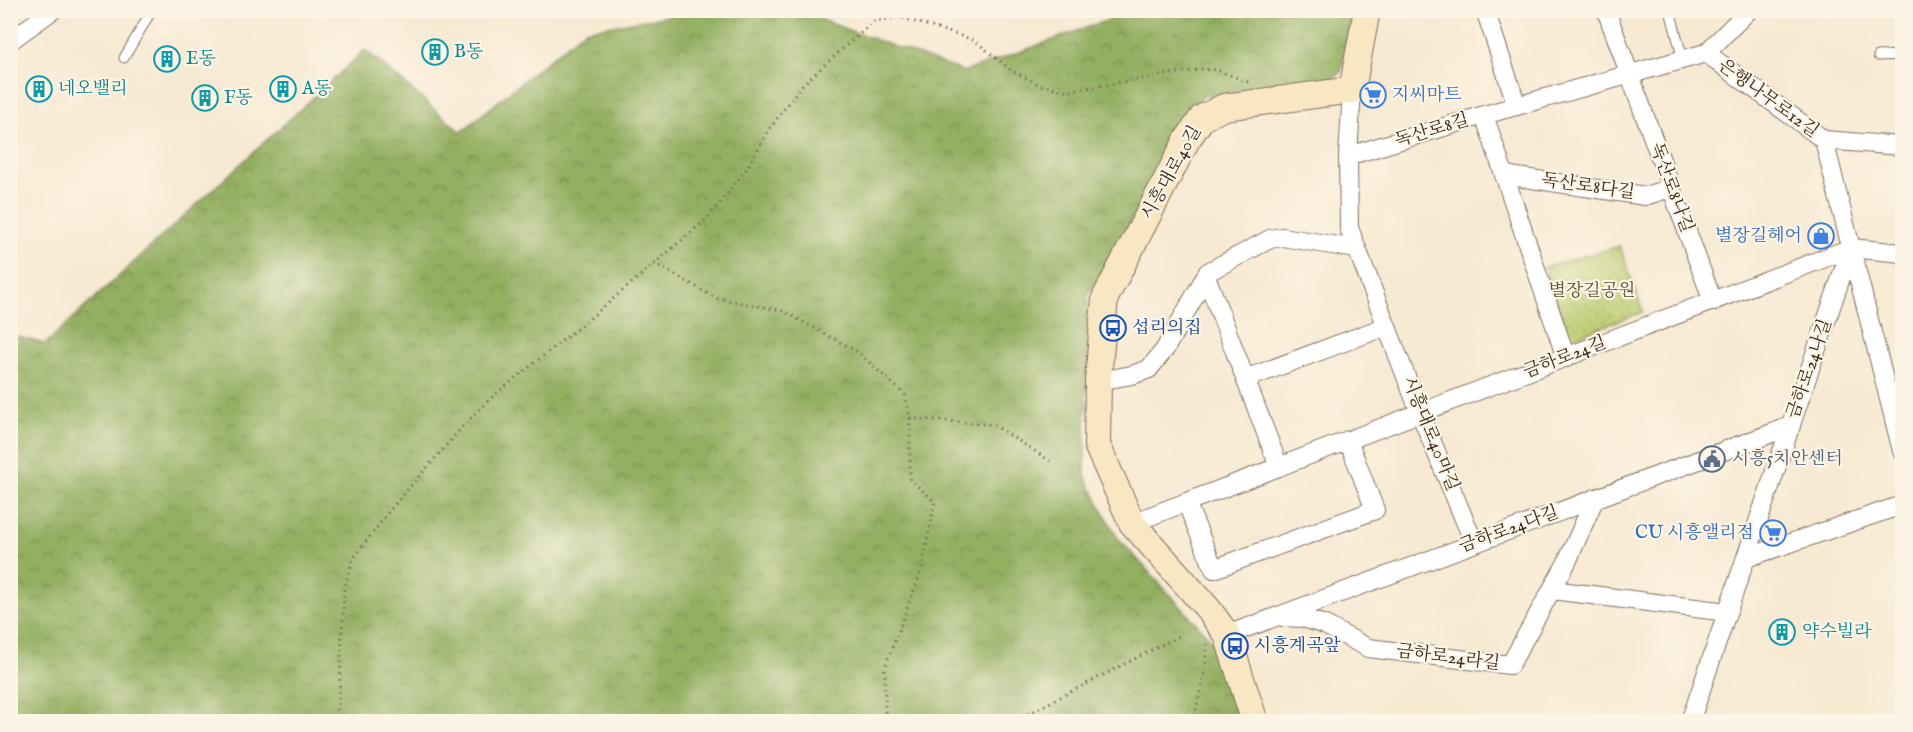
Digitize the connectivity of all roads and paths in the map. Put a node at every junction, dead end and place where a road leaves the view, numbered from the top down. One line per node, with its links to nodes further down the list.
1 (53, 10): 8 (street)
2 (152, 10): 12 (lane)
3 (1367, 10): 15 (street)
4 (1485, 10): 17 (street)
5 (1606, 10): 14 (street)
6 (1670, 10): 13 (lane)
7 (1749, 10): 9 (street, 독산로8길)
8 (10, 41)
9 (1706, 53): 13 (street, 독산로8길); 19 (street, 은행나무로12길)
10 (1902, 55): 11 (lane)
11 (1878, 56)
12 (124, 58)
13 (1683, 60): 14 (street, 독산로8길)
14 (1630, 74): 17 (street, 독산로8길); 23 (street, 독산로8나길)
15 (1352, 90): 16 (street, 시흥대로40길); 21 (street, 시흥대로40마길)
16 (1265, 100): 27 (path); 33 (street, 시흥대로40길)
17 (1517, 106): 18 (street, 독산로8길)
18 (1484, 115): 21 (street, 독산로8길); 22 (street)
19 (1824, 140): 20 (street, 은행나무로12길); 24 (street)
20 (1902, 146)
21 (1348, 156): 25 (street, 시흥대로40마길)
22 (1504, 175): 23 (street, 독산로8다길); 31 (street)
23 (1671, 188): 29 (street, 독산로8나길)
24 (1851, 248): 26 (street, 금하로24길); 29 (street, 금하로24길); 34 (street); 37 (street, 금하로24나길)
25 (1357, 249): 28 (street); 30 (street, 시흥대로40마길)
26 (1902, 253)
27 (654, 263): 36 (path); 53 (path)
28 (1206, 276): 32 (street); 33 (street)
29 (1713, 302): 31 (street, 금하로24길)
30 (1387, 326): 32 (street); 35 (street, 시흥대로40마길)
31 (1566, 358): 35 (street, 금하로24길)
32 (1245, 380): 41 (street)
33 (1098, 381): 45 (street, 시흥대로40길)
34 (1895, 390): 39 (street)
35 (1420, 413): 38 (street, 금하로24길); 46 (street, 시흥대로40마길)
36 (910, 418): 40 (path); 54 (path)
37 (1791, 426): 42 (street, 금하로24다길); 47 (street, 금하로24나길)
38 (1348, 440): 41 (street, 금하로24길); 43 (street)
39 (1902, 451)
40 (1050, 461)
41 (1279, 467): 43 (street, 금하로24길)
42 (1595, 498): 46 (street, 금하로24다길); 48 (street, 금하로24라길)
43 (1186, 502): 45 (street, 금하로24길)
44 (1902, 505): 47 (street)
45 (1132, 523): 52 (street, 시흥대로40길)
46 (1474, 543): 50 (street, 금하로24다길)
47 (1746, 558): 49 (street, 금하로24나길)
48 (1552, 590): 49 (street); 50 (street, 금하로24라길)
49 (1727, 612): 58 (street, 금하로24나길)
50 (1277, 617): 52 (street, 금하로24다길)
51 (1179, 636): 55 (path)
52 (1217, 638): 56 (path); 57 (street, 시흥대로40길)
53 (334, 722)
54 (885, 722)
55 (1012, 722)
56 (1193, 722)
57 (1255, 722)
58 (1690, 722)

